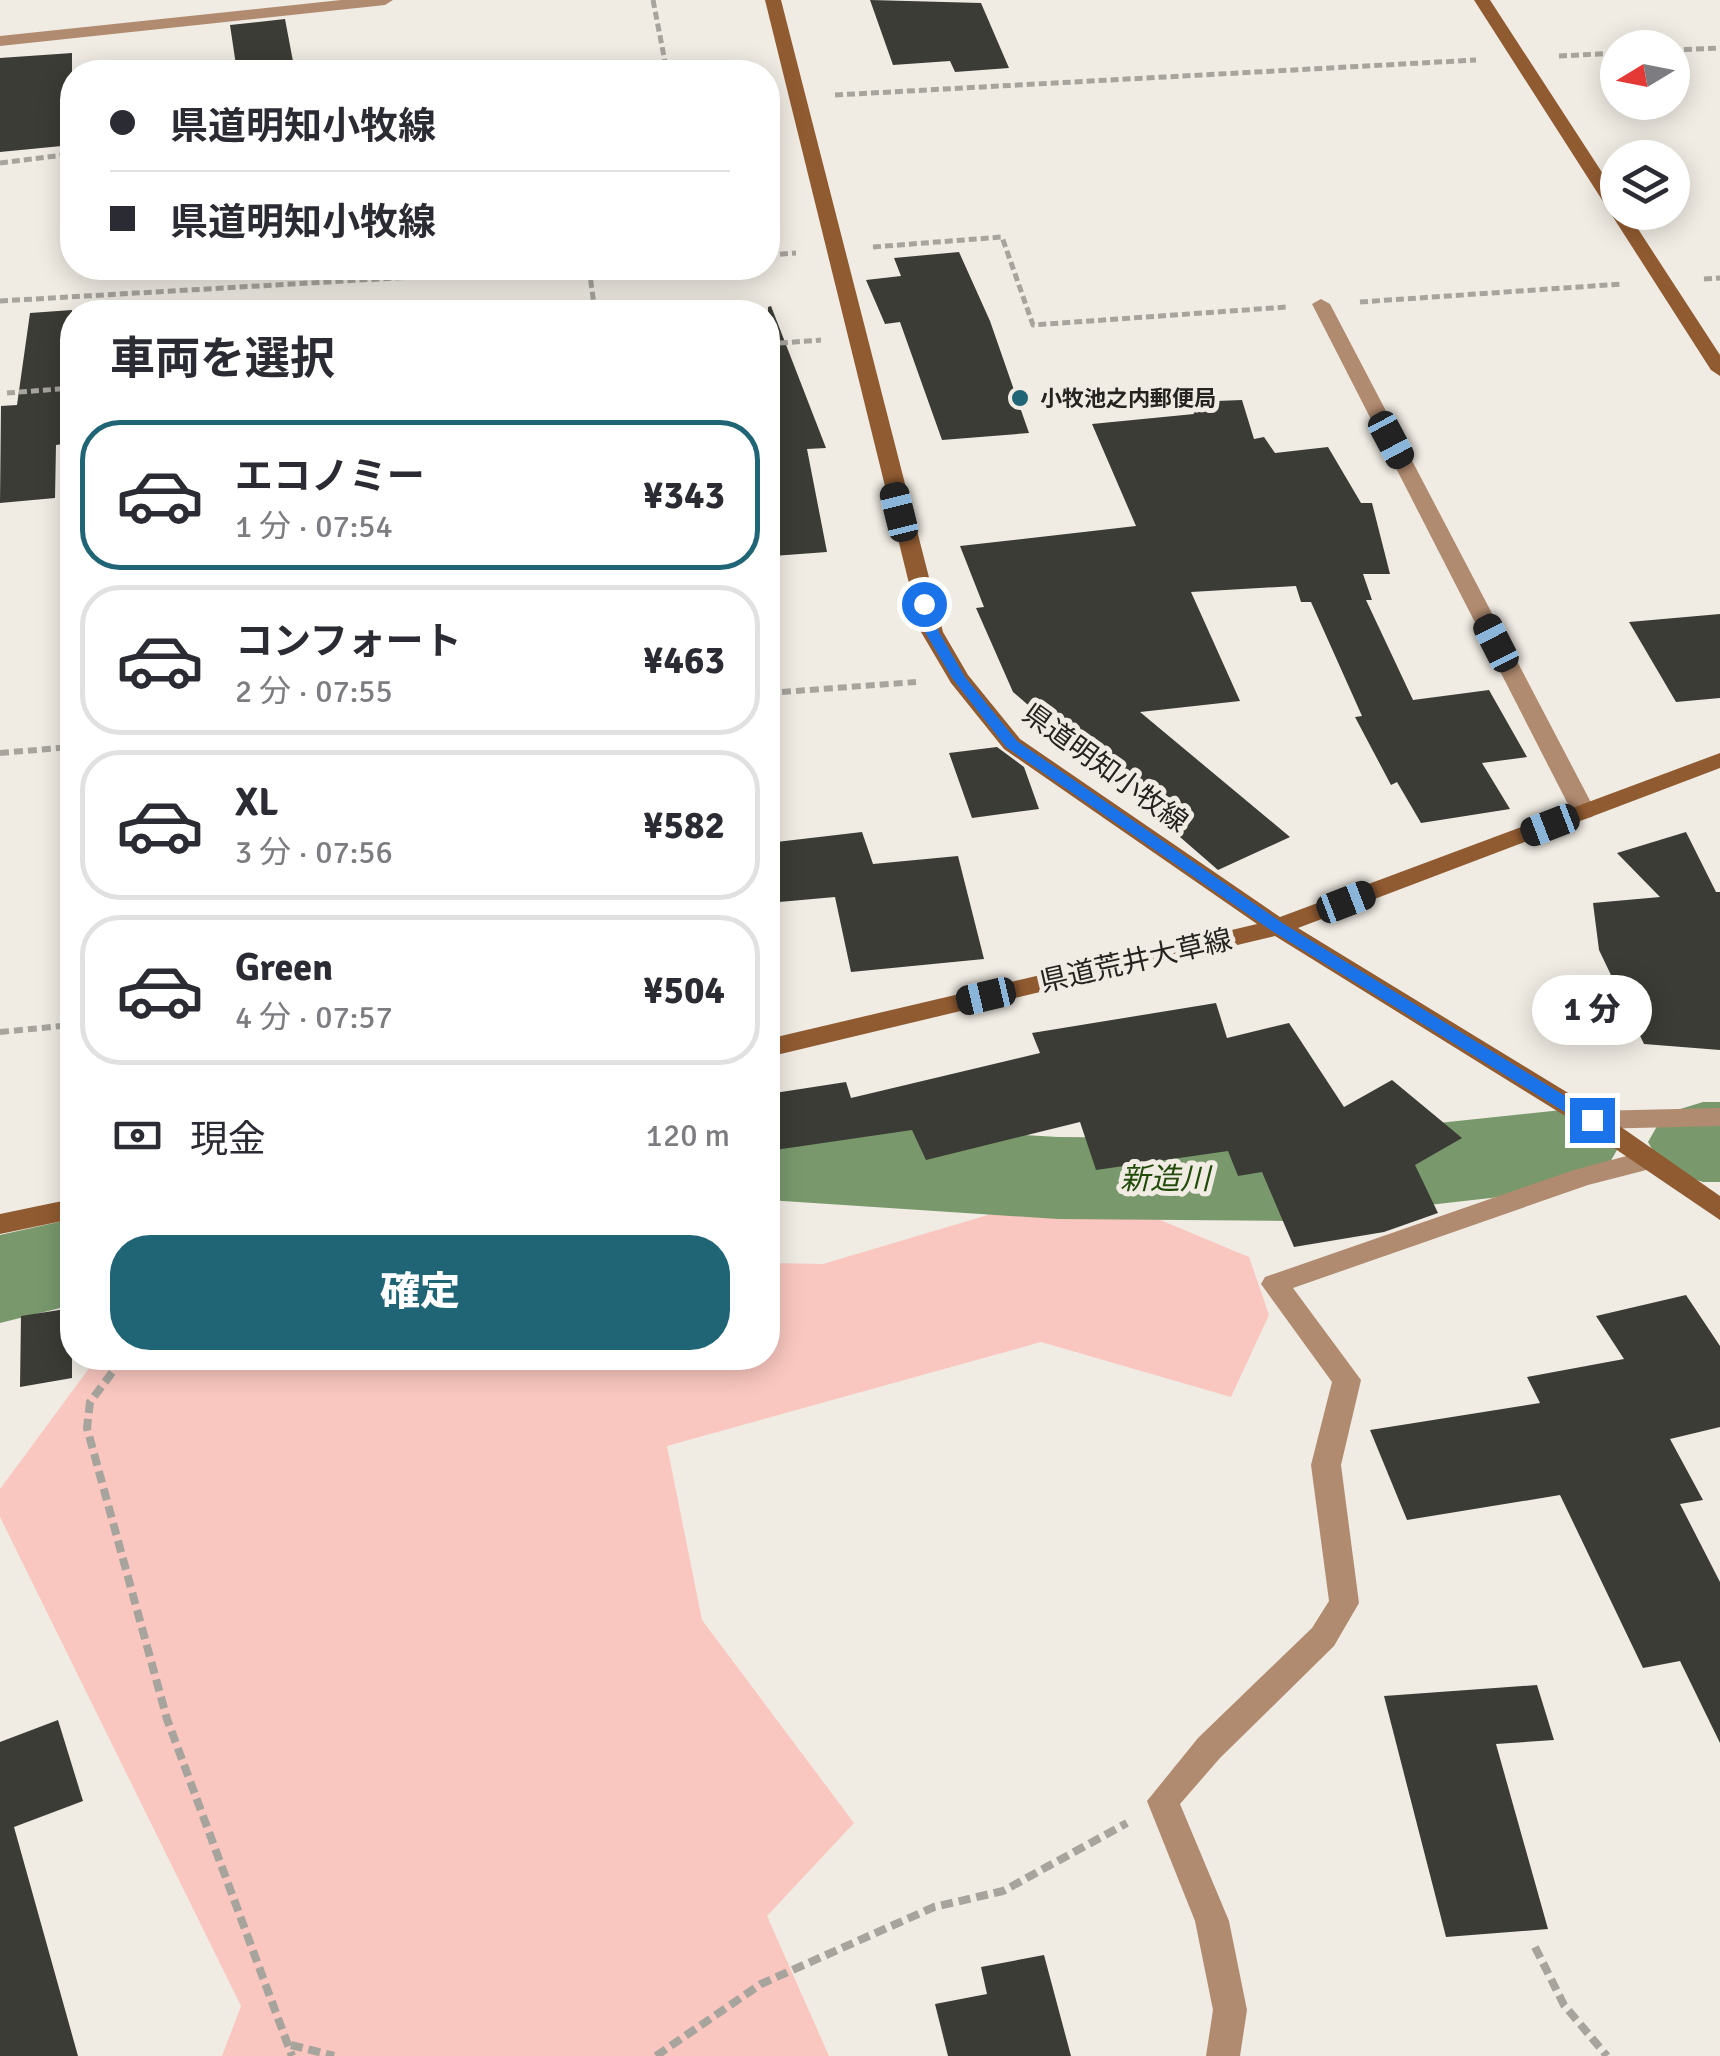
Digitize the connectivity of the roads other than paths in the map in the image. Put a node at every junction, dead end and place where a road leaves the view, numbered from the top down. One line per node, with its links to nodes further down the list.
1 (385, 0): 4 (street)
2 (774, 0): 11 (main road, 県道明知小牧線)
3 (1482, 0): 5 (main road)
4 (0, 41)
5 (1600, 184)
6 (1630, 230): 8 (main road)
7 (1320, 304): 10 (street)
8 (1720, 370)
9 (1720, 760): 10 (main road, 県道荒井大草線)
10 (1584, 812): 11 (main road, 県道荒井大草線)
11 (1278, 927): 12 (main road, 県道荒井大草線); 14 (main road, 県道明知小牧線)
12 (780, 1045)
13 (1720, 1116): 14 (street)
14 (1592, 1120): 15 (main road, 県道明知小牧線)
15 (1649, 1160): 16 (main road, 県道明知小牧線); 19 (street)
16 (1720, 1210)
17 (60, 1212): 18 (main road)
18 (0, 1224)
19 (1223, 2056)

